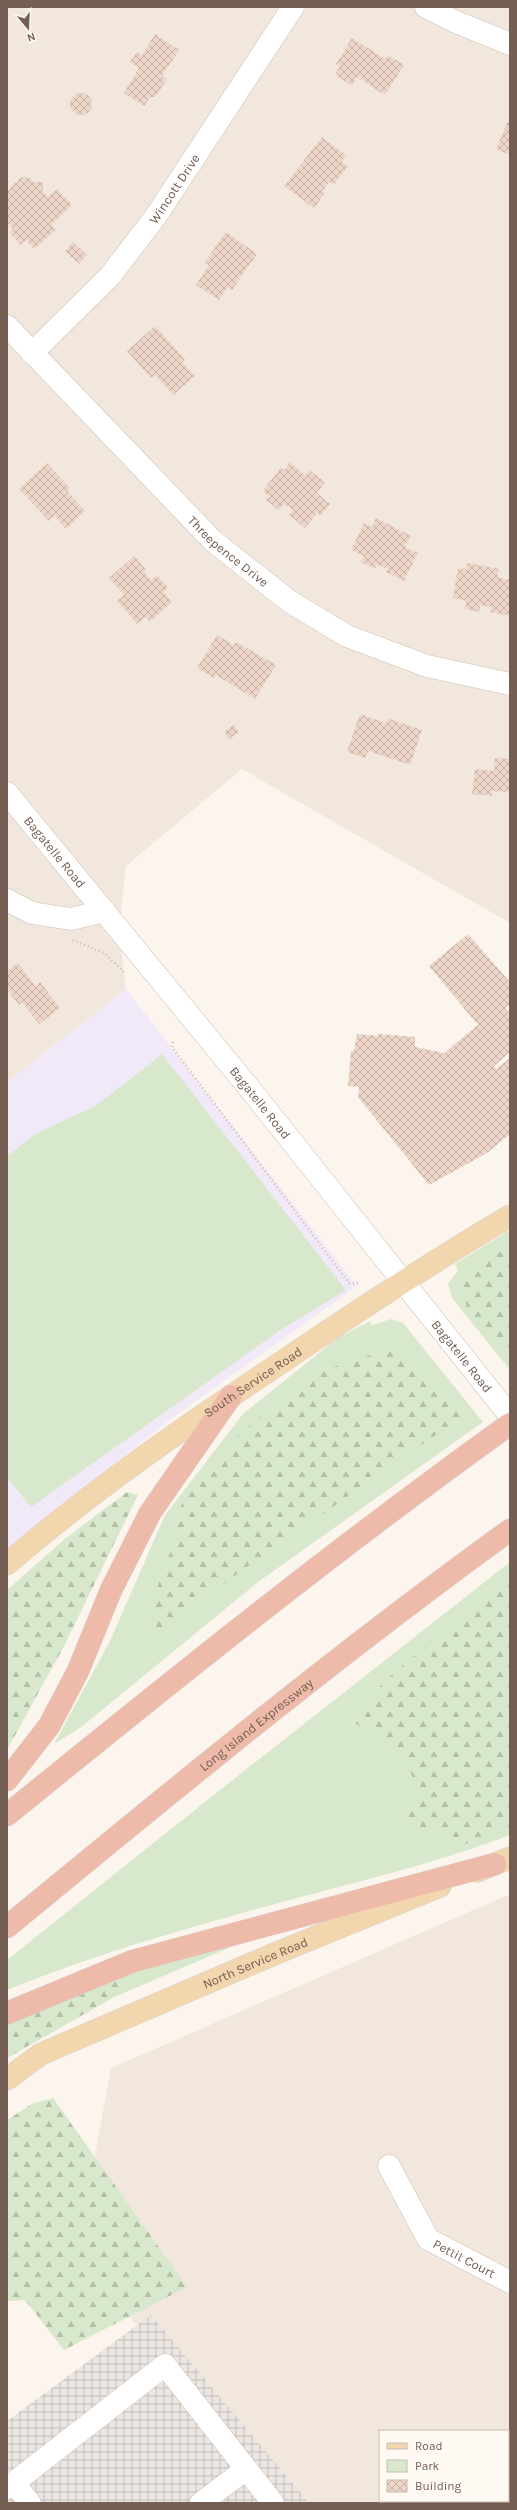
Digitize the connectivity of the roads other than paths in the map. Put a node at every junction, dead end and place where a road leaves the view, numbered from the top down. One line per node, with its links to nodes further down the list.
1 (294, 7): 5 (street, Wincott Drive)
2 (426, 7): 3 (street)
3 (510, 44)
4 (7, 326): 5 (street, Threepence Drive)
5 (32, 353): 6 (street, Threepence Drive)
6 (510, 684)
7 (7, 793): 9 (street, Bagatelle Road)
8 (7, 900): 9 (street)
9 (104, 911): 11 (street, Bagatelle Road)
10 (510, 1216): 11 (main road, South Service Road)
11 (402, 1281): 12 (main road, South Service Road); 13 (street, Bagatelle Road)
12 (231, 1396): 16 (main road, South Service Road); 17 (highway)
13 (503, 1408)
14 (510, 1424): 18 (highway)
15 (510, 1530): 20 (highway, Long Island Expressway)
16 (7, 1564)
17 (7, 1780)
18 (7, 1815)
19 (502, 1861): 21 (highway); 22 (main road, North Service Road)
20 (7, 1927)
21 (7, 2013)
22 (7, 2079)
23 (389, 2166): 24 (street, Pettit Court)
24 (510, 2282)
25 (246, 2469): 26 (street); 28 (street); 29 (street)
26 (11, 2486): 27 (street)
27 (30, 2503)
28 (201, 2503)
29 (273, 2503)

